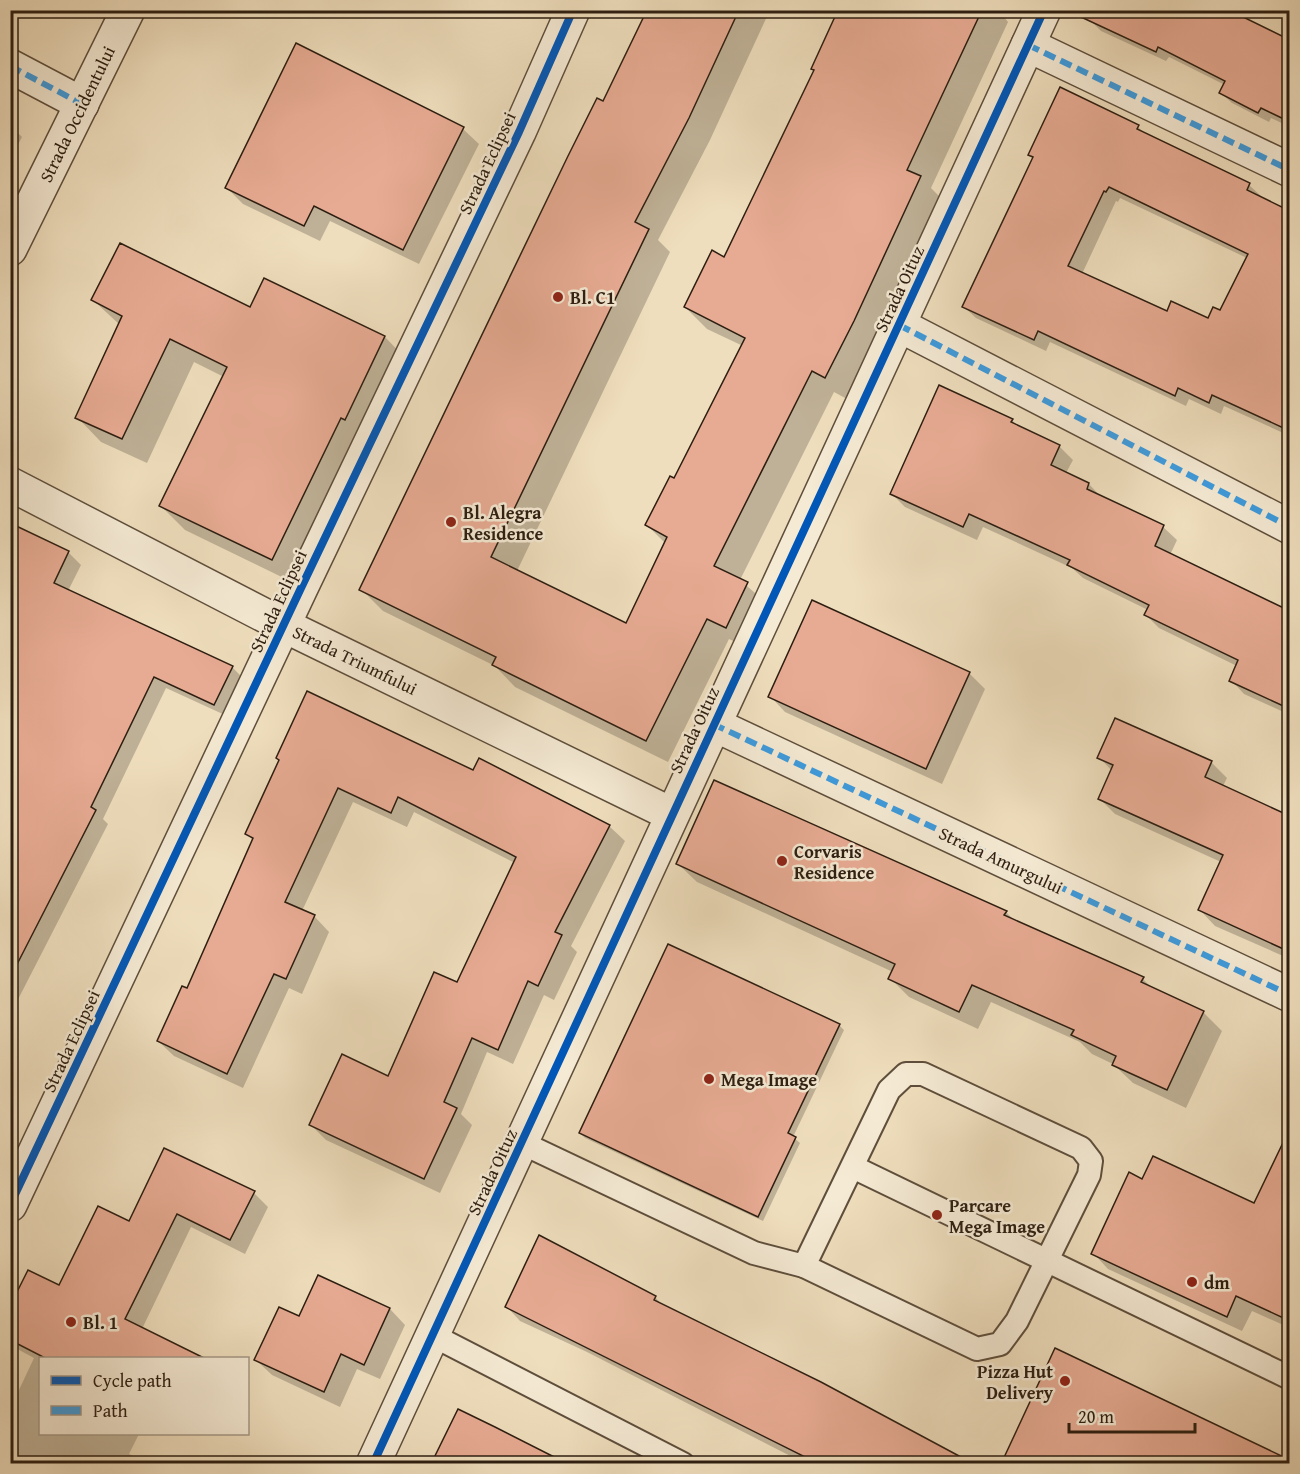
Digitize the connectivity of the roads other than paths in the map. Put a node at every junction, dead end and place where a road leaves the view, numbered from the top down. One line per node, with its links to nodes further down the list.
1 (128, 10): 6 (street, Strada Occidentului)
2 (573, 10): 12 (street, Strada Eclipsei)
3 (1044, 10): 4 (street, Strada Oituz)
4 (1028, 45): 7 (street); 9 (street, Strada Oituz)
5 (10, 66): 6 (street)
6 (82, 104): 8 (street, Strada Occidentului)
7 (1290, 170)
8 (10, 249)
9 (899, 325): 11 (street, Strada Oituz); 13 (street, Strada Oituz)
10 (10, 484): 12 (street, Strada Triumfului)
11 (1290, 527)
12 (283, 625): 14 (street, Strada Triumfului); 18 (street, Strada Eclipsei)
13 (713, 724): 14 (street, Strada Oituz); 15 (street, Strada Amurgului)
14 (671, 814): 16 (street, Strada Oituz)
15 (1290, 995)
16 (522, 1143): 20 (lane); 21 (street, Strada Oituz)
17 (853, 1167): 19 (lane); 19 (lane); 20 (lane)
18 (10, 1205)
19 (1047, 1261): 20 (lane); 22 (lane)
20 (804, 1266)
21 (432, 1335): 23 (street, Strada Oituz); 24 (lane)
22 (1290, 1378)
23 (373, 1464)
24 (683, 1464)

